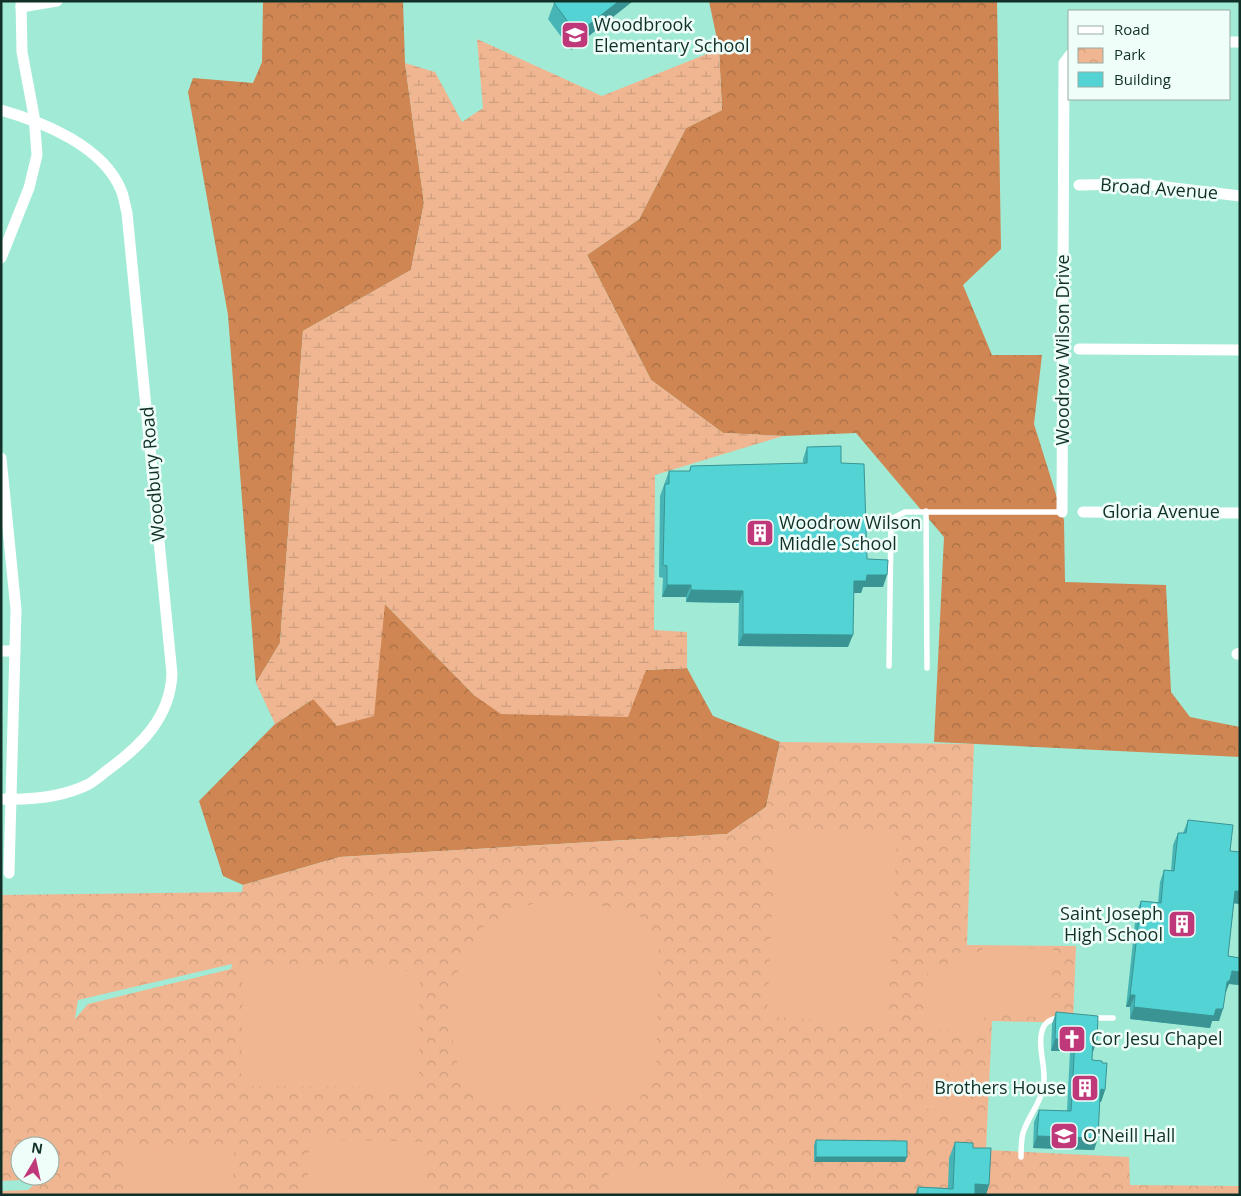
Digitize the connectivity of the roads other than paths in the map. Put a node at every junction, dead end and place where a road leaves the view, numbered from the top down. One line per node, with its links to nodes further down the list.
1 (57, 1): 2 (street)
2 (21, 4): 5 (street)
3 (1068, 58): 13 (street, Woodrow Wilson Drive)
4 (1, 110): 5 (street, Woodbury Road)
5 (35, 120): 8 (street); 20 (street, Woodbury Road)
6 (1079, 185): 7 (street, Broad Avenue)
7 (1240, 196)
8 (1, 258)
9 (1079, 349): 10 (street)
10 (1240, 350)
11 (1, 458): 16 (street)
12 (926, 511): 13 (lane, Woodrow Wilson Drive); 18 (lane, Woodrow Wilson Drive); 19 (lane)
13 (1062, 512)
14 (1083, 512): 15 (street, Gloria Avenue)
15 (1240, 512)
16 (15, 650): 17 (street); 20 (street)
17 (1, 651)
18 (890, 666)
19 (927, 668)
20 (7, 799): 21 (street)
21 (9, 873)
22 (1072, 1018): 25 (lane)
23 (1082, 1018): 24 (lane)
24 (1113, 1018)
25 (1021, 1157)

